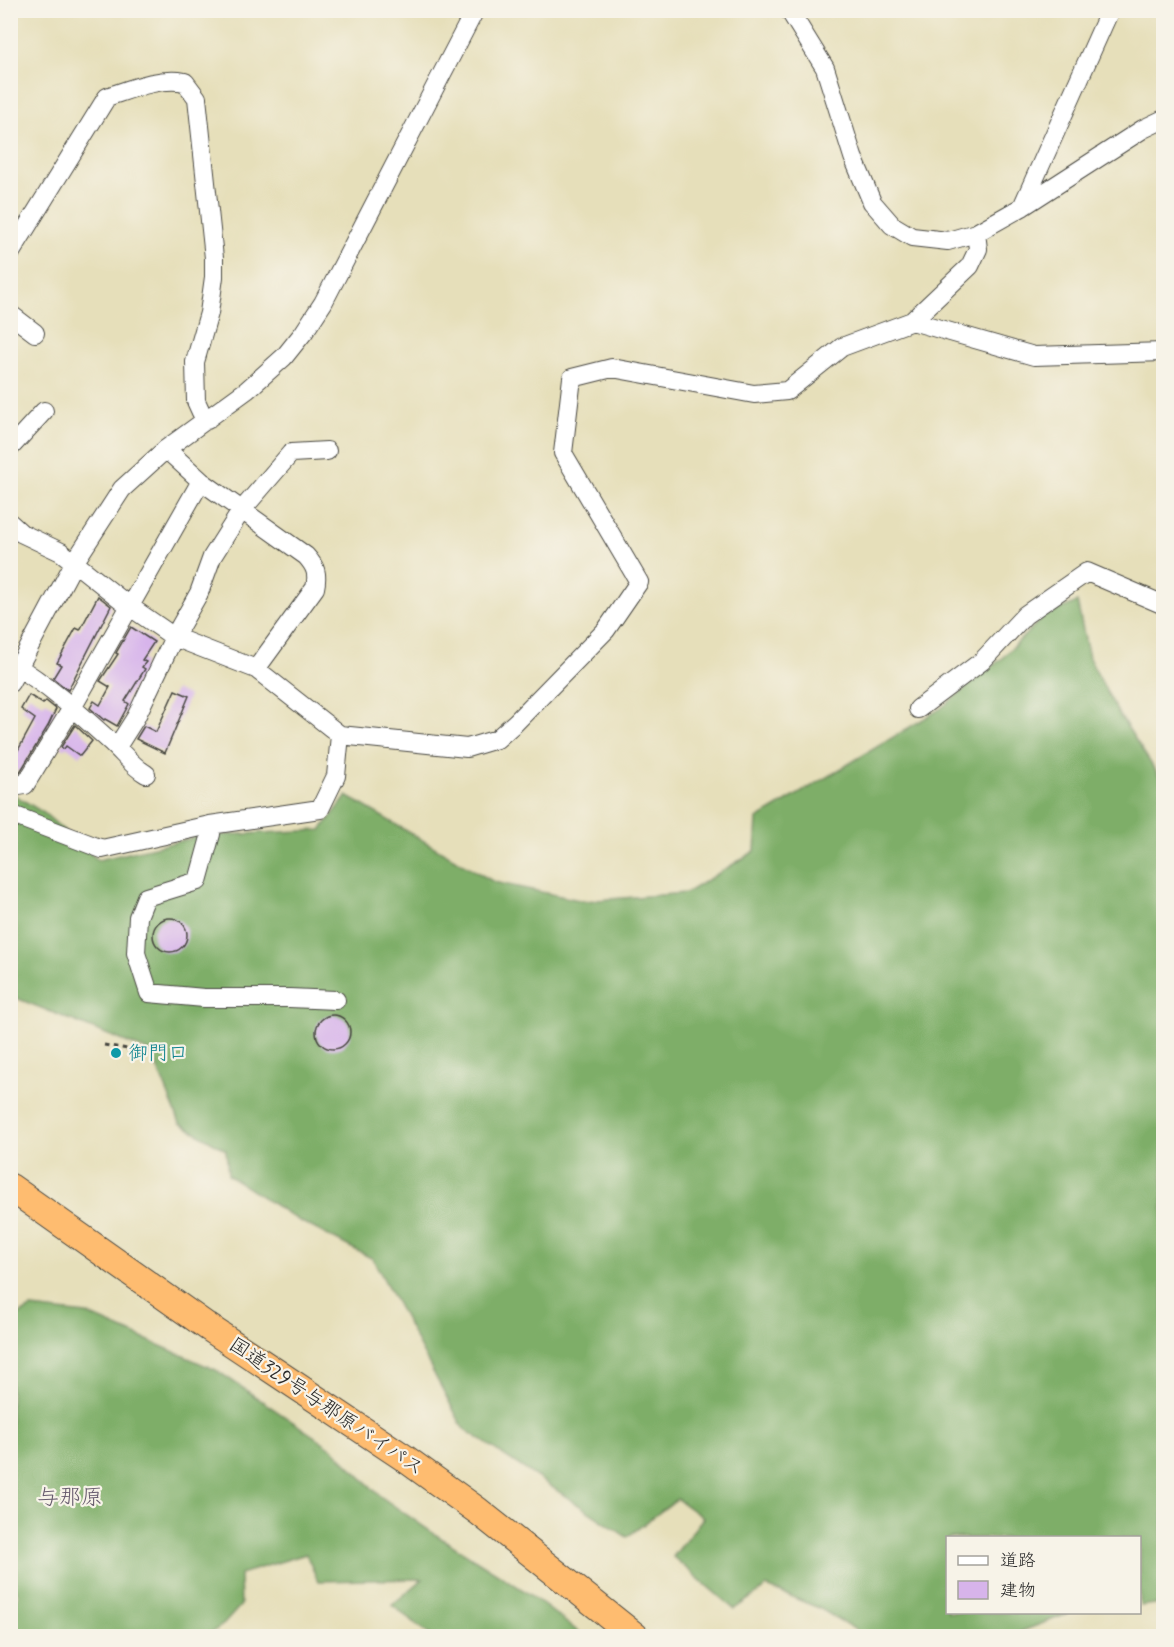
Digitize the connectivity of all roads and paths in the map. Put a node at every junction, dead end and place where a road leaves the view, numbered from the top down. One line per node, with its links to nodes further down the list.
1 (475, 10): 13 (street)
2 (789, 10): 6 (street)
3 (1110, 10): 5 (street)
4 (1164, 119): 5 (street)
5 (1022, 207): 6 (street)
6 (976, 233): 9 (street)
7 (10, 254): 13 (street)
8 (10, 314): 10 (street)
9 (912, 321): 11 (street); 29 (street)
10 (35, 333)
11 (1164, 352)
12 (44, 411): 14 (street)
13 (207, 420): 15 (street)
14 (10, 448)
15 (166, 449): 17 (street); 20 (street)
16 (327, 451): 18 (street)
17 (201, 481): 18 (street); 22 (street)
18 (241, 510): 23 (street); 25 (street)
19 (10, 523): 20 (street)
20 (74, 563): 22 (street); 24 (street)
21 (1164, 605): 28 (street)
22 (129, 606): 23 (street); 27 (street)
23 (174, 637): 25 (street); 30 (street)
24 (15, 664): 26 (street); 27 (street)
25 (256, 669): 29 (street)
26 (10, 683)
27 (72, 708): 30 (street); 32 (street)
28 (918, 709)
29 (340, 735): 34 (street)
30 (117, 747): 31 (street)
31 (146, 774)
32 (10, 780)
33 (10, 814): 34 (street)
34 (210, 825): 35 (street)
35 (336, 1000)
36 (104, 1046): 37 (path)
37 (144, 1059)
38 (10, 1187): 39 (highway, 国道329号与那原バイパス)
39 (635, 1636)

